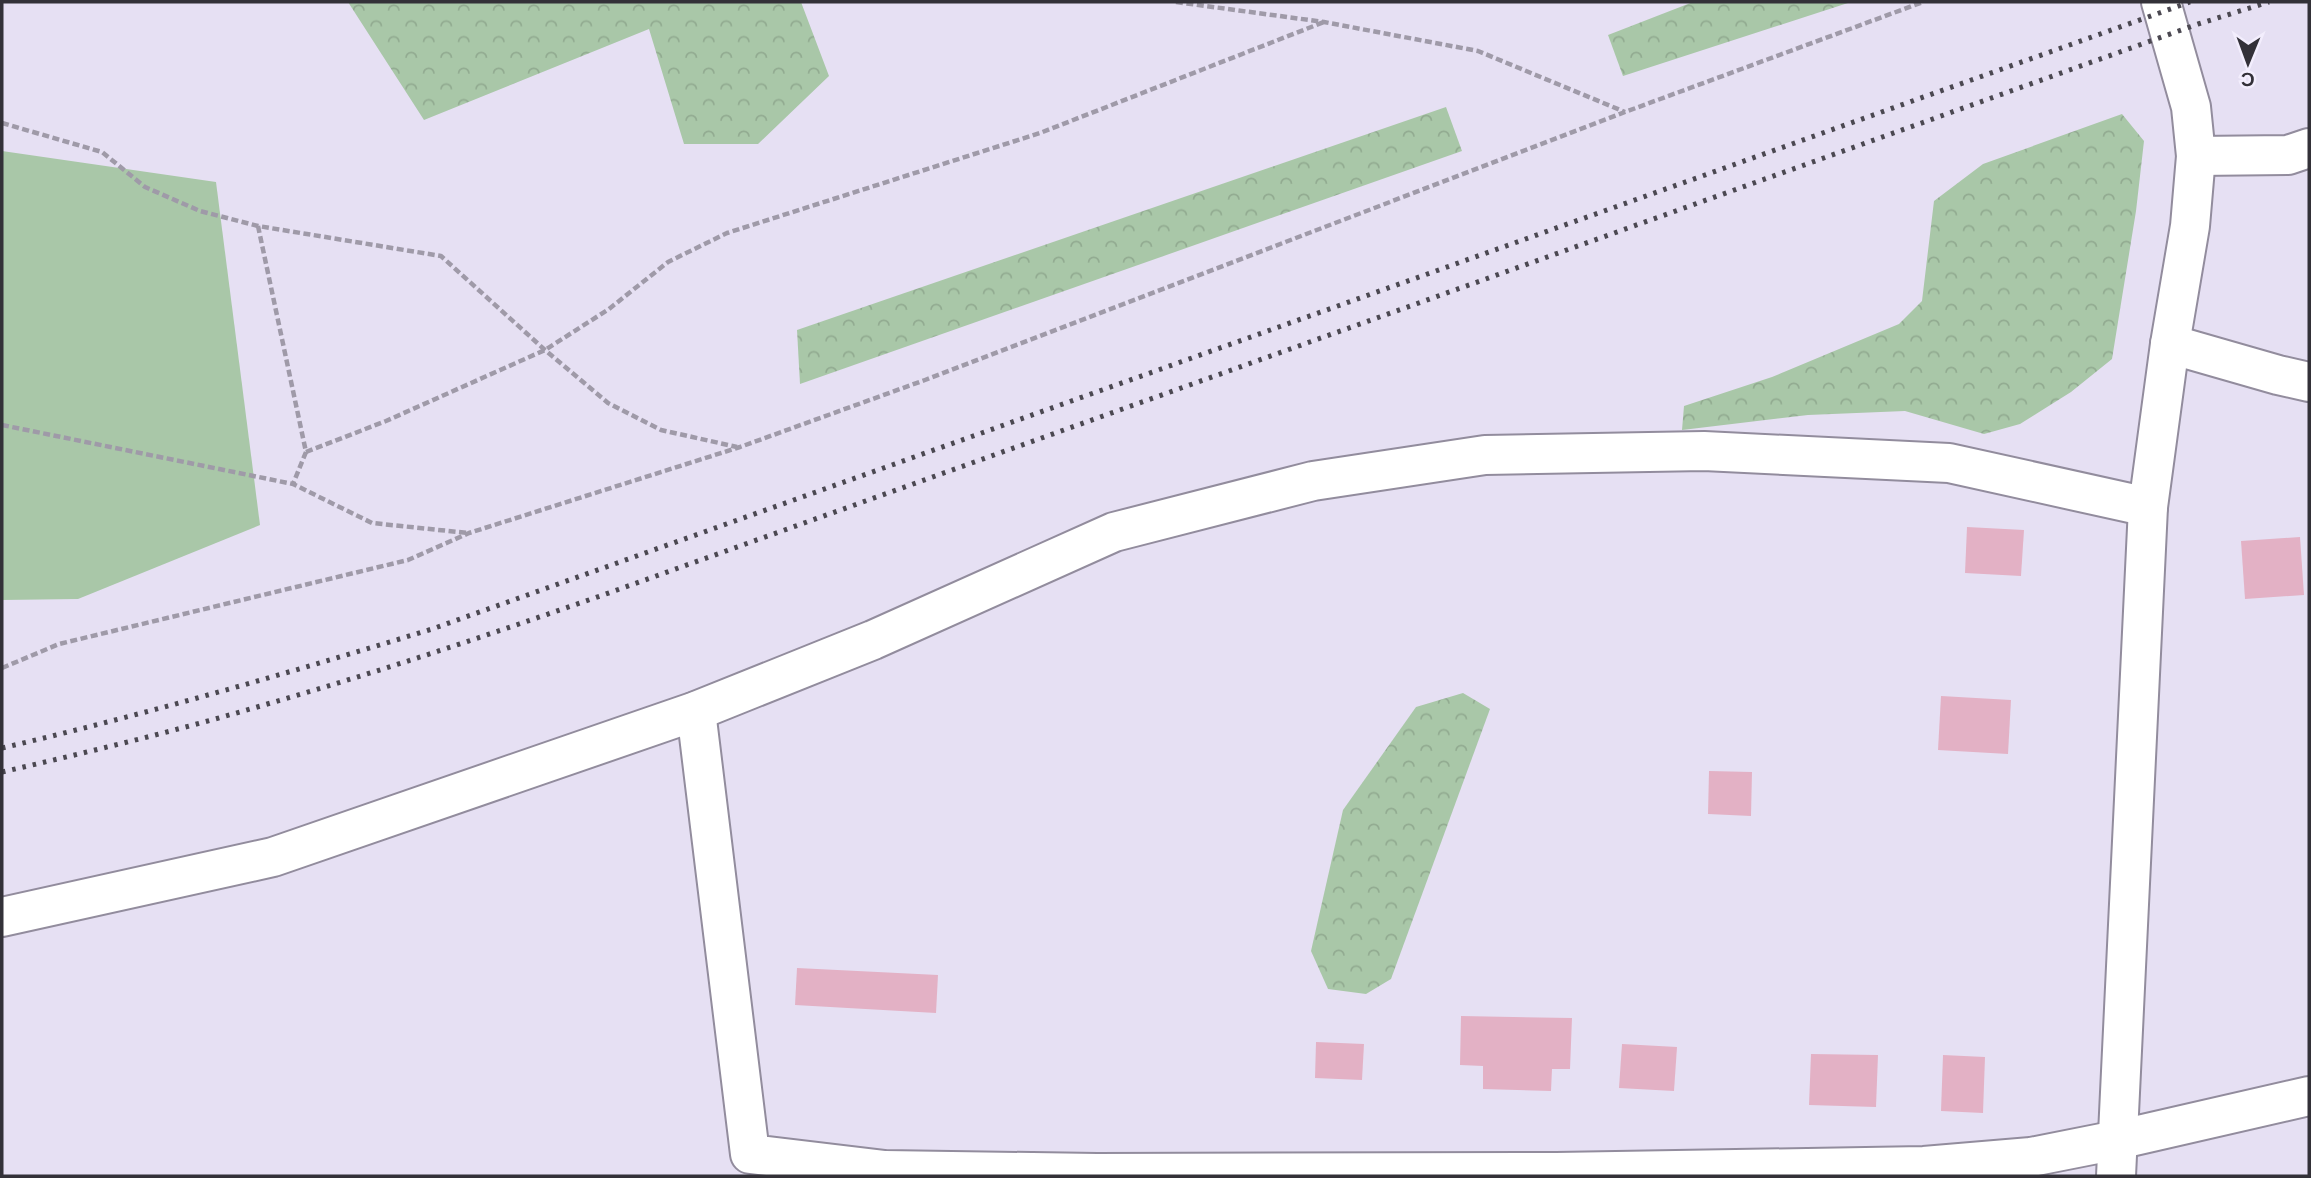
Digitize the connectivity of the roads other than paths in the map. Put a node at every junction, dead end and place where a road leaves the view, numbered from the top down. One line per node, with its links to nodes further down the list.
1 (2161, 2): 3 (street)
2 (2309, 148): 3 (street)
3 (2196, 156): 4 (street)
4 (2170, 344): 5 (street); 6 (street)
5 (2309, 382)
6 (2148, 507): 7 (street); 10 (street)
7 (696, 711): 8 (street); 10 (street)
8 (2, 917)
9 (2309, 1096): 10 (street)
10 (2116, 1158)

